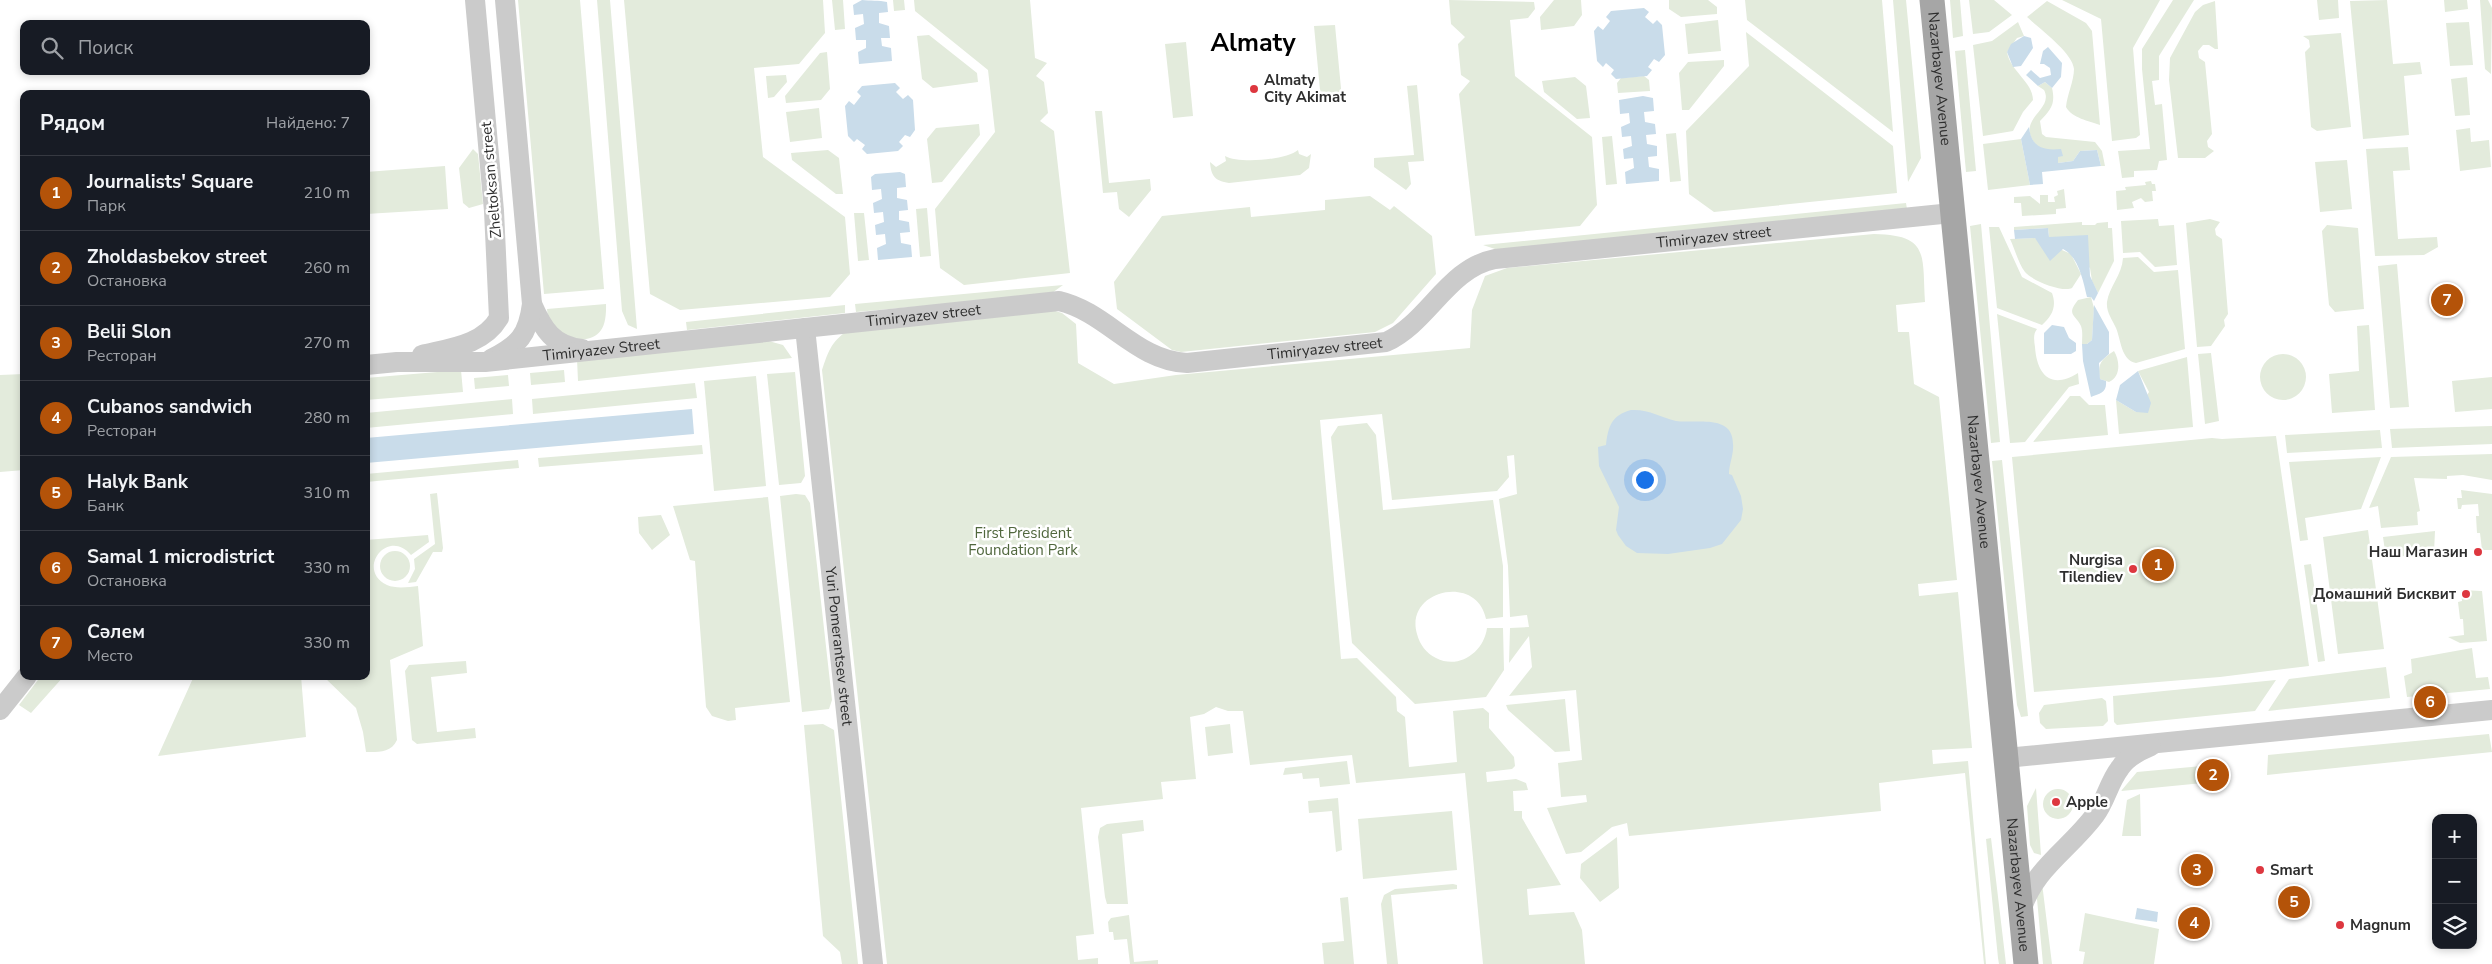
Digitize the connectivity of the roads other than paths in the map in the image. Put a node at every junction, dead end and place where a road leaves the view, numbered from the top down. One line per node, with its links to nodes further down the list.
1 (475, 0): 7 (street, Zheltoksan street)
2 (506, 0): 5 (street, Zheltoksan street)
3 (1932, 0): 4 (main road, Nazarbayev Avenue)
4 (1952, 212): 6 (street, Timiryazev street); 16 (main road, Nazarbayev Avenue)
5 (532, 304): 8 (street); 10 (street)
6 (805, 328): 8 (street, Timiryazev Street); 18 (street, Yuri Pomerantsev street)
7 (466, 344): 9 (street, Timiryazev Street)
8 (604, 351): 10 (street, Timiryazev Street)
9 (397, 362): 10 (street, Timiryazev Street); 11 (street, Timiryazev Street)
10 (485, 362)
11 (370, 365)
12 (24, 680): 13 (street)
13 (0, 710)
14 (2492, 710): 15 (street)
15 (2164, 741): 16 (street); 17 (street)
16 (2006, 758): 17 (main road, Nazarbayev Avenue)
17 (2021, 911): 19 (main road, Nazarbayev Avenue)
18 (873, 964)
19 (2026, 964)

